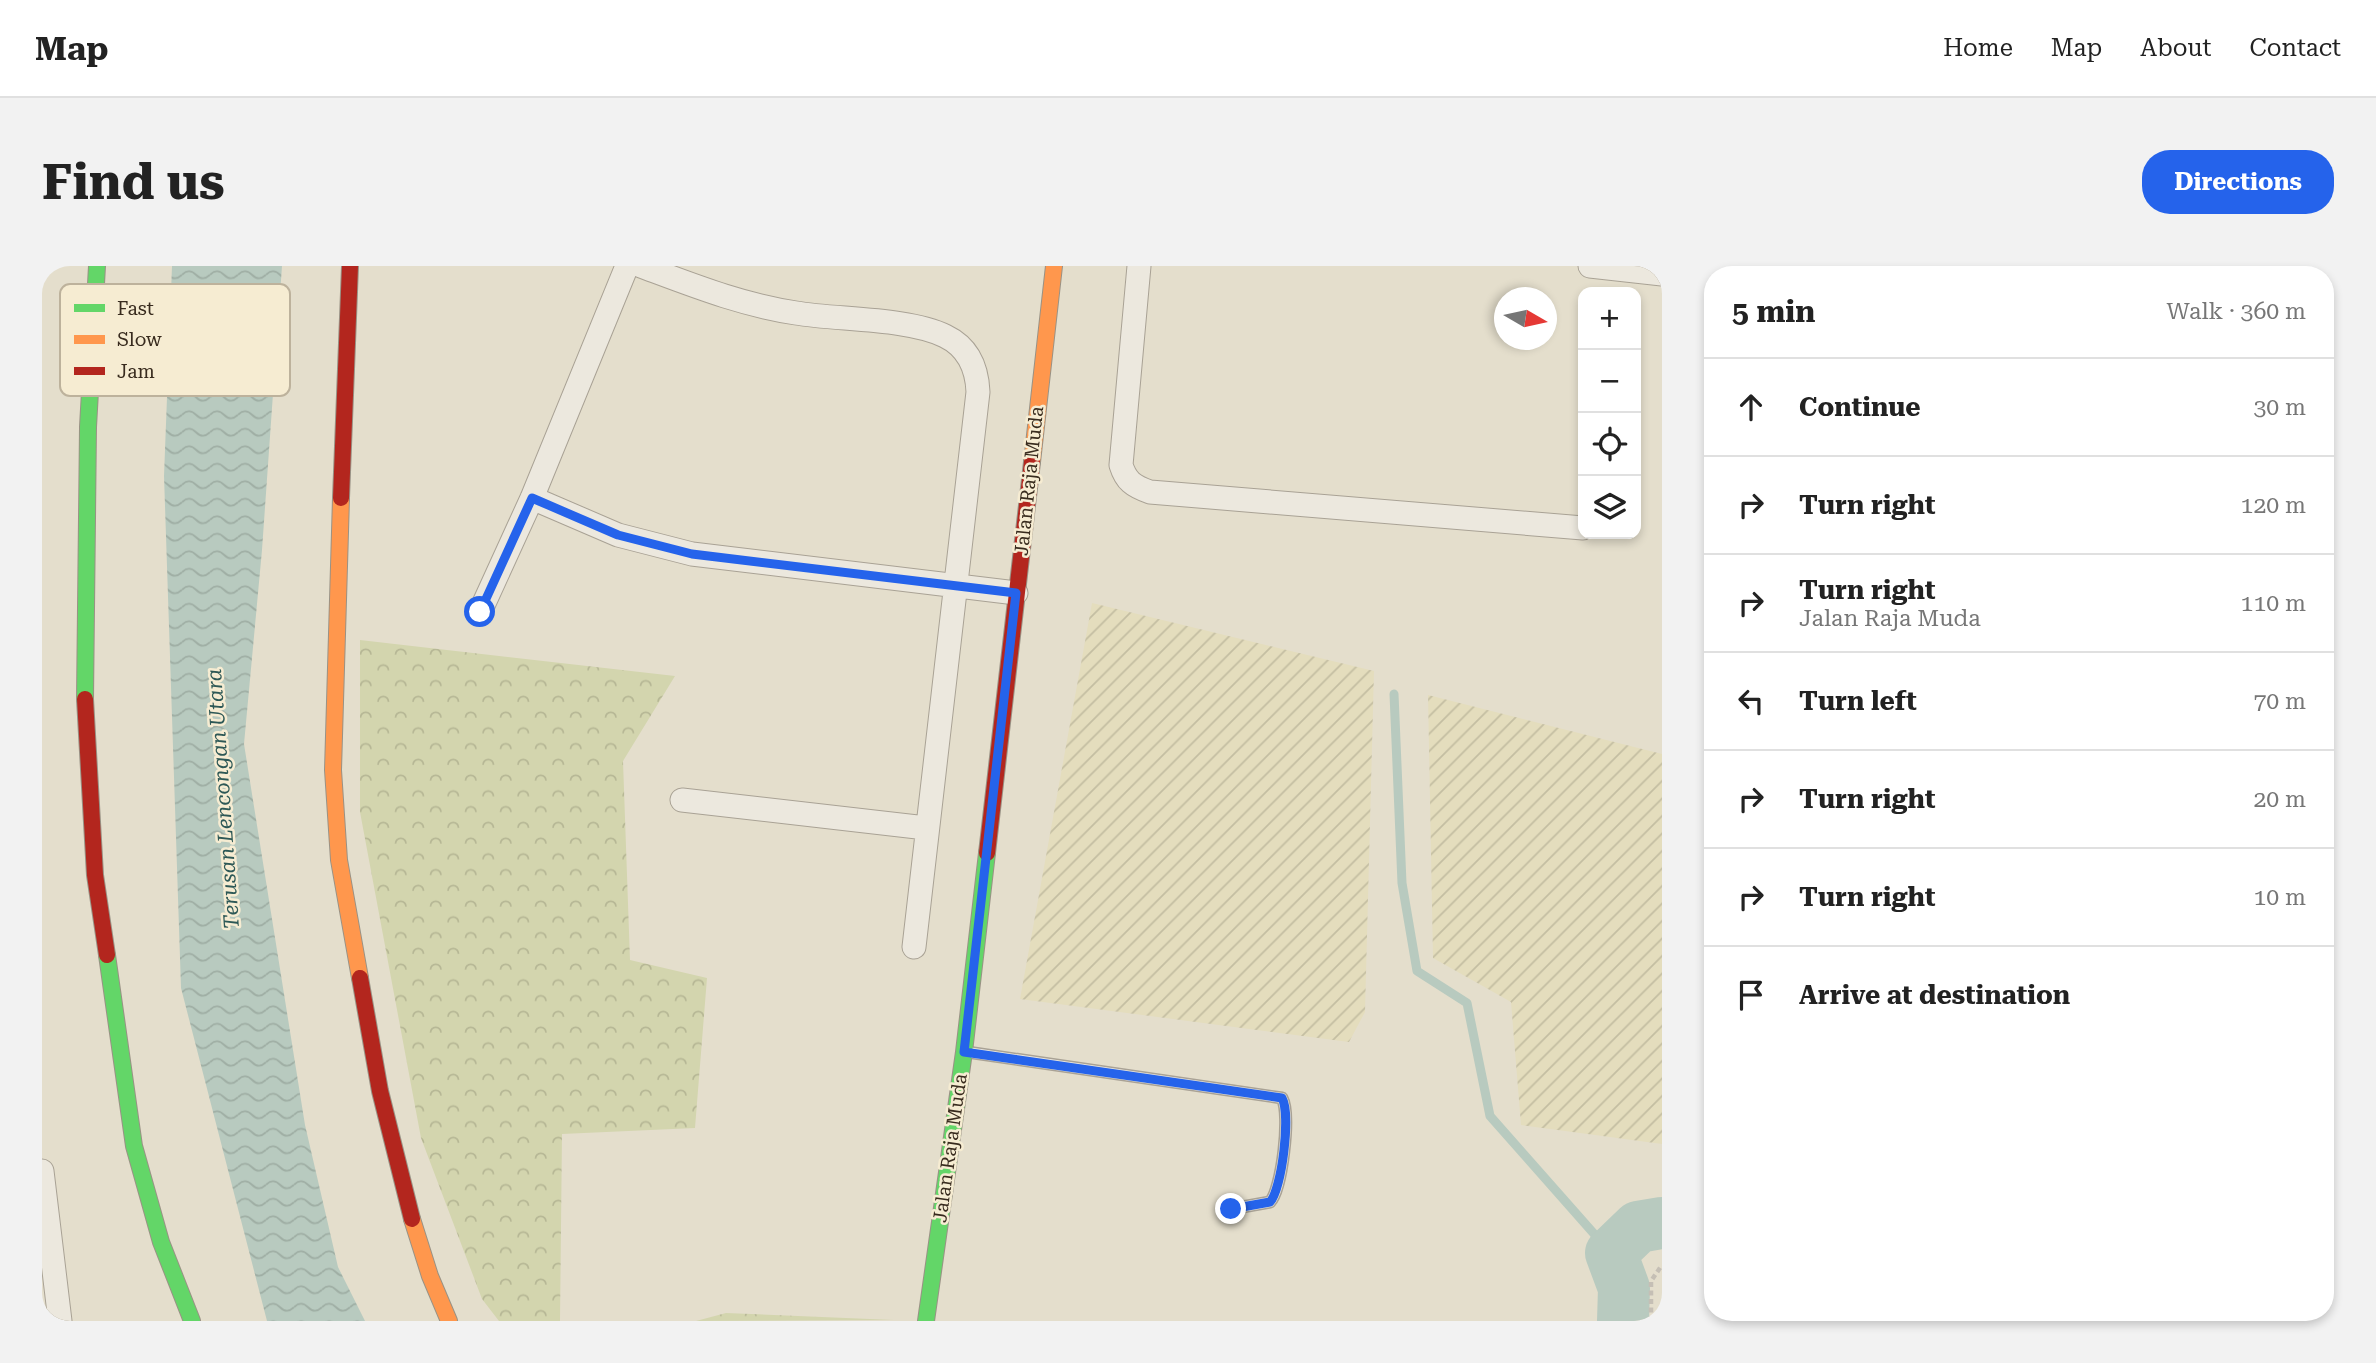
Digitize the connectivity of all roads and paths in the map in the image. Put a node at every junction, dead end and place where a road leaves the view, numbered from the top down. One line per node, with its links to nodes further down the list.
1 (97, 266): 10 (street)
2 (350, 266): 26 (street)
3 (627, 266): 12 (street)
4 (641, 266): 14 (street)
5 (1054, 266): 15 (street, Jalan Raja Muda)
6 (1139, 266): 13 (street)
7 (1590, 266): 9 (street)
8 (1662, 274): 9 (street)
9 (1636, 282)
10 (95, 284)
11 (89, 396): 25 (street)
12 (532, 498): 14 (street); 16 (street)
13 (1578, 528)
14 (958, 584): 15 (street); 18 (street)
15 (1016, 593): 20 (street, Jalan Raja Muda)
16 (480, 612)
17 (682, 800): 18 (street)
18 (926, 828): 19 (street)
19 (914, 947)
20 (964, 1052): 22 (lane); 27 (street, Jalan Raja Muda)
21 (42, 1171): 24 (street)
22 (1231, 1209)
23 (1662, 1265): 28 (path)
24 (60, 1321)
25 (192, 1321)
26 (449, 1321)
27 (926, 1321)
28 (1651, 1321)

